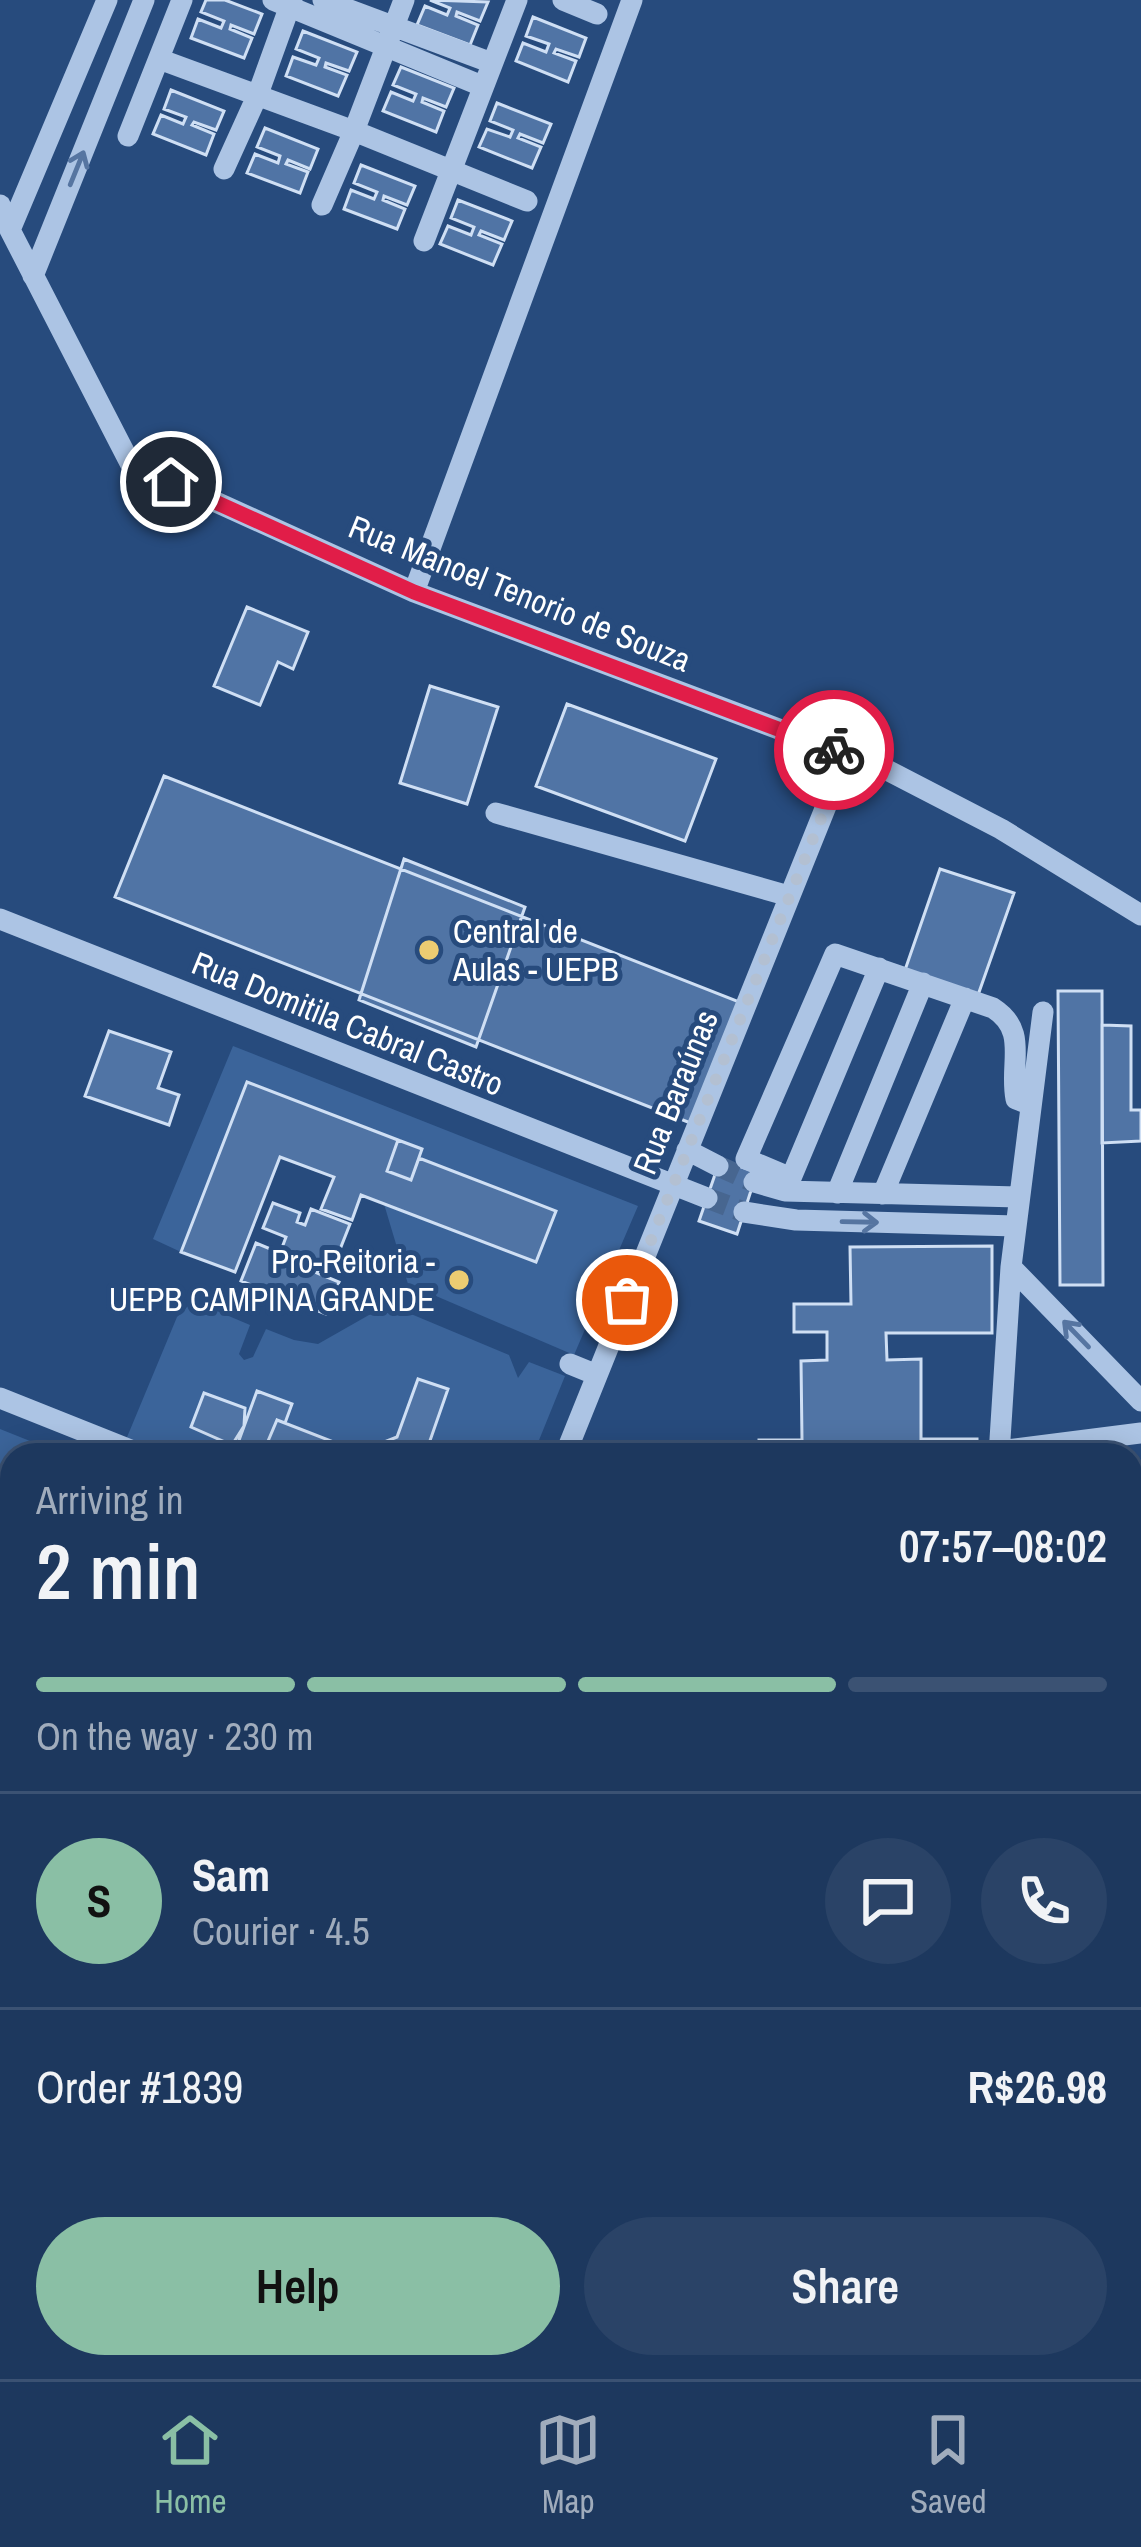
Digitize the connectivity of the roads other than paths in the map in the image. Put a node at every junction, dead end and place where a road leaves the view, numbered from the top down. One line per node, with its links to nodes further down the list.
1 (106, 0): 23 (street)
2 (144, 0): 25 (street, one-way to 2)
3 (182, 0): 12 (street)
4 (323, 0): 11 (street)
5 (404, 0): 11 (street)
6 (517, 0): 13 (street)
7 (562, 0): 10 (street)
8 (632, 0): 26 (street)
9 (285, 2): 11 (street); 15 (street)
10 (597, 14)
11 (389, 37): 13 (street); 14 (street); 16 (street)
12 (159, 58): 15 (street); 17 (street)
13 (492, 63): 14 (street)
14 (482, 86): 18 (street)
15 (258, 94): 16 (street); 19 (street)
16 (354, 131): 18 (street); 21 (street)
17 (128, 136)
18 (450, 168): 20 (street); 24 (street)
19 (224, 169)
20 (526, 201)
21 (322, 205)
22 (0, 206): 23 (street, Rua Manoel Tenorio de Souza)
23 (10, 230): 25 (street, Rua Manoel Tenorio de Souza)
24 (424, 241)
25 (33, 276): 26 (street, Rua Manoel Tenorio de Souza)
26 (414, 592): 27 (street, Rua Manoel Tenorio de Souza)
27 (847, 754): 29 (street, Rua Baraúnas); 30 (street, Rua Manoel Tenorio de Souza)
28 (496, 813): 29 (street)
29 (788, 896): 37 (street, Rua Baraúnas)
30 (1141, 915)
31 (0, 920): 40 (street, Rua Domitila Cabral Castro)
32 (880, 968): 33 (street); 39 (street); 39 (street)
33 (923, 983): 34 (street); 41 (street)
34 (965, 998): 36 (street); 42 (street)
35 (1042, 1012): 36 (street)
36 (1031, 1105): 43 (street)
37 (688, 1150): 38 (street); 40 (street, Rua Baraúnas)
38 (718, 1166)
39 (788, 1184): 41 (street); 45 (street, one-way to 45)
40 (672, 1187): 44 (street, Rua Domitila Cabral Castro); 48 (street, Rua Baraúnas)
41 (837, 1193): 42 (street)
42 (883, 1194): 43 (street)
43 (1019, 1197): 45 (street)
44 (707, 1198)
45 (1016, 1226): 46 (street)
46 (1011, 1268): 50 (street, one-way to 46); 54 (street)
47 (570, 1364): 48 (street)
48 (597, 1375): 53 (street, Rua Baraúnas)
49 (0, 1398): 52 (street)
50 (1141, 1401)
51 (1141, 1433): 55 (street)
52 (116, 1443)
53 (570, 1443)
54 (1000, 1443)
55 (1070, 1443)

